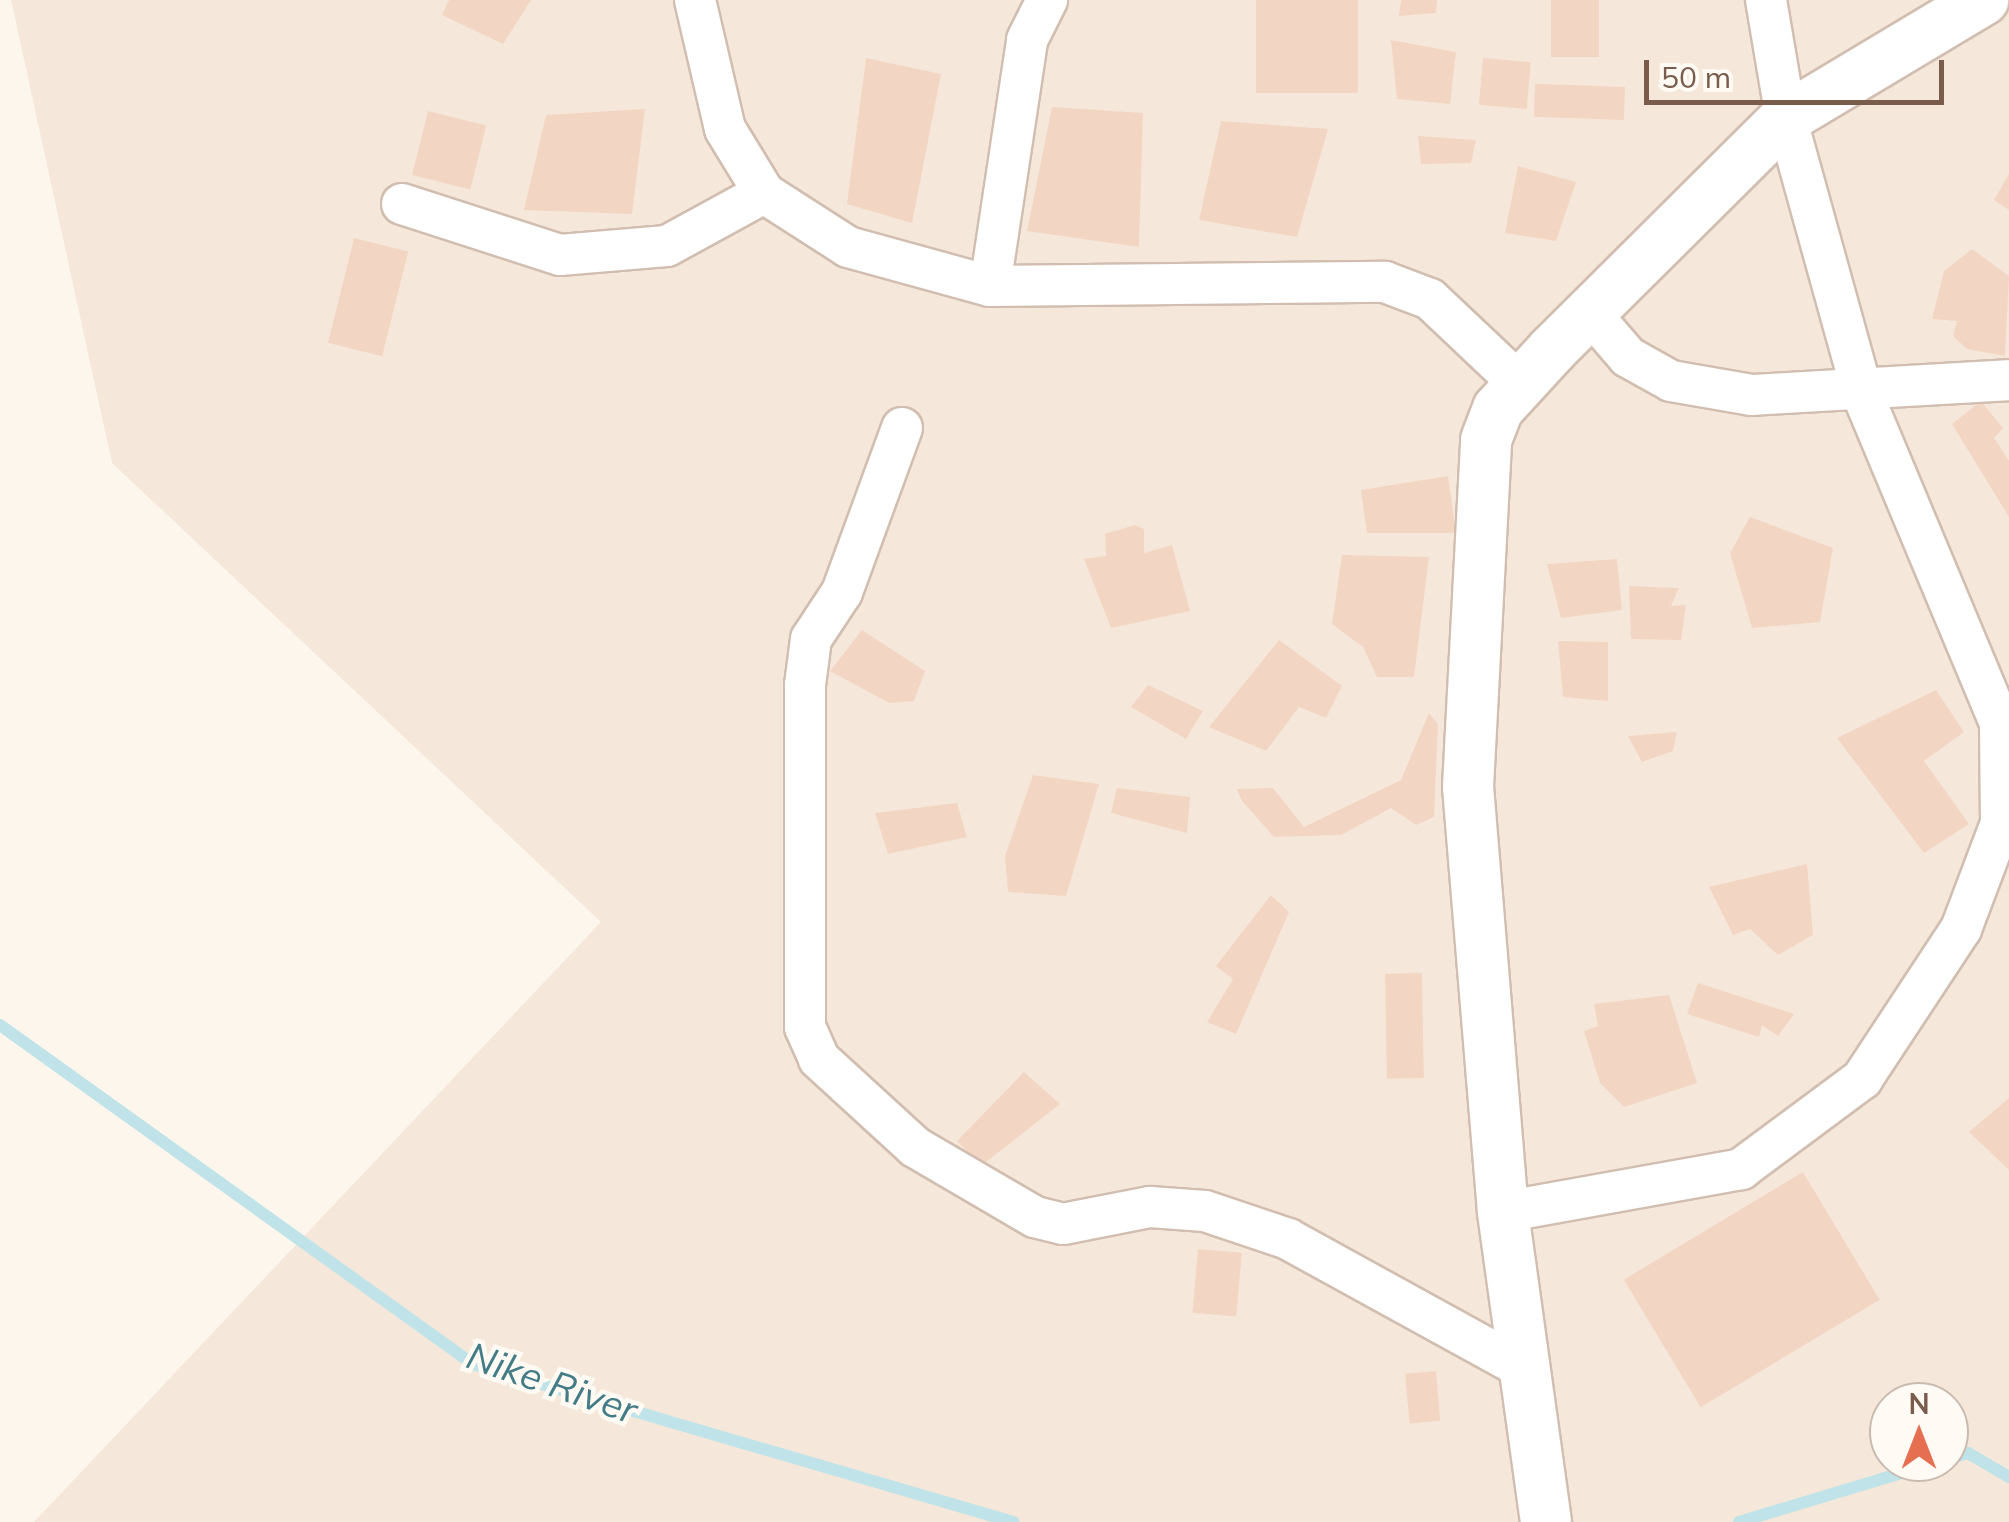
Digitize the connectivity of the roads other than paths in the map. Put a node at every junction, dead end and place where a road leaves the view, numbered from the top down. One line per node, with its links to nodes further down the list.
1 (695, 0): 6 (street)
2 (1048, 0): 8 (street)
3 (1766, 0): 5 (street)
4 (1983, 0): 5 (street)
5 (1786, 118): 9 (street); 12 (street)
6 (764, 193): 7 (street); 8 (street)
7 (402, 204)
8 (990, 286): 11 (street)
9 (1590, 313): 11 (street); 12 (street)
10 (2009, 380): 12 (street)
11 (1521, 385): 14 (street)
12 (1862, 395): 14 (street)
13 (902, 428): 15 (street)
14 (1503, 1212): 15 (street)
15 (1526, 1370): 16 (street)
16 (1546, 1522)

